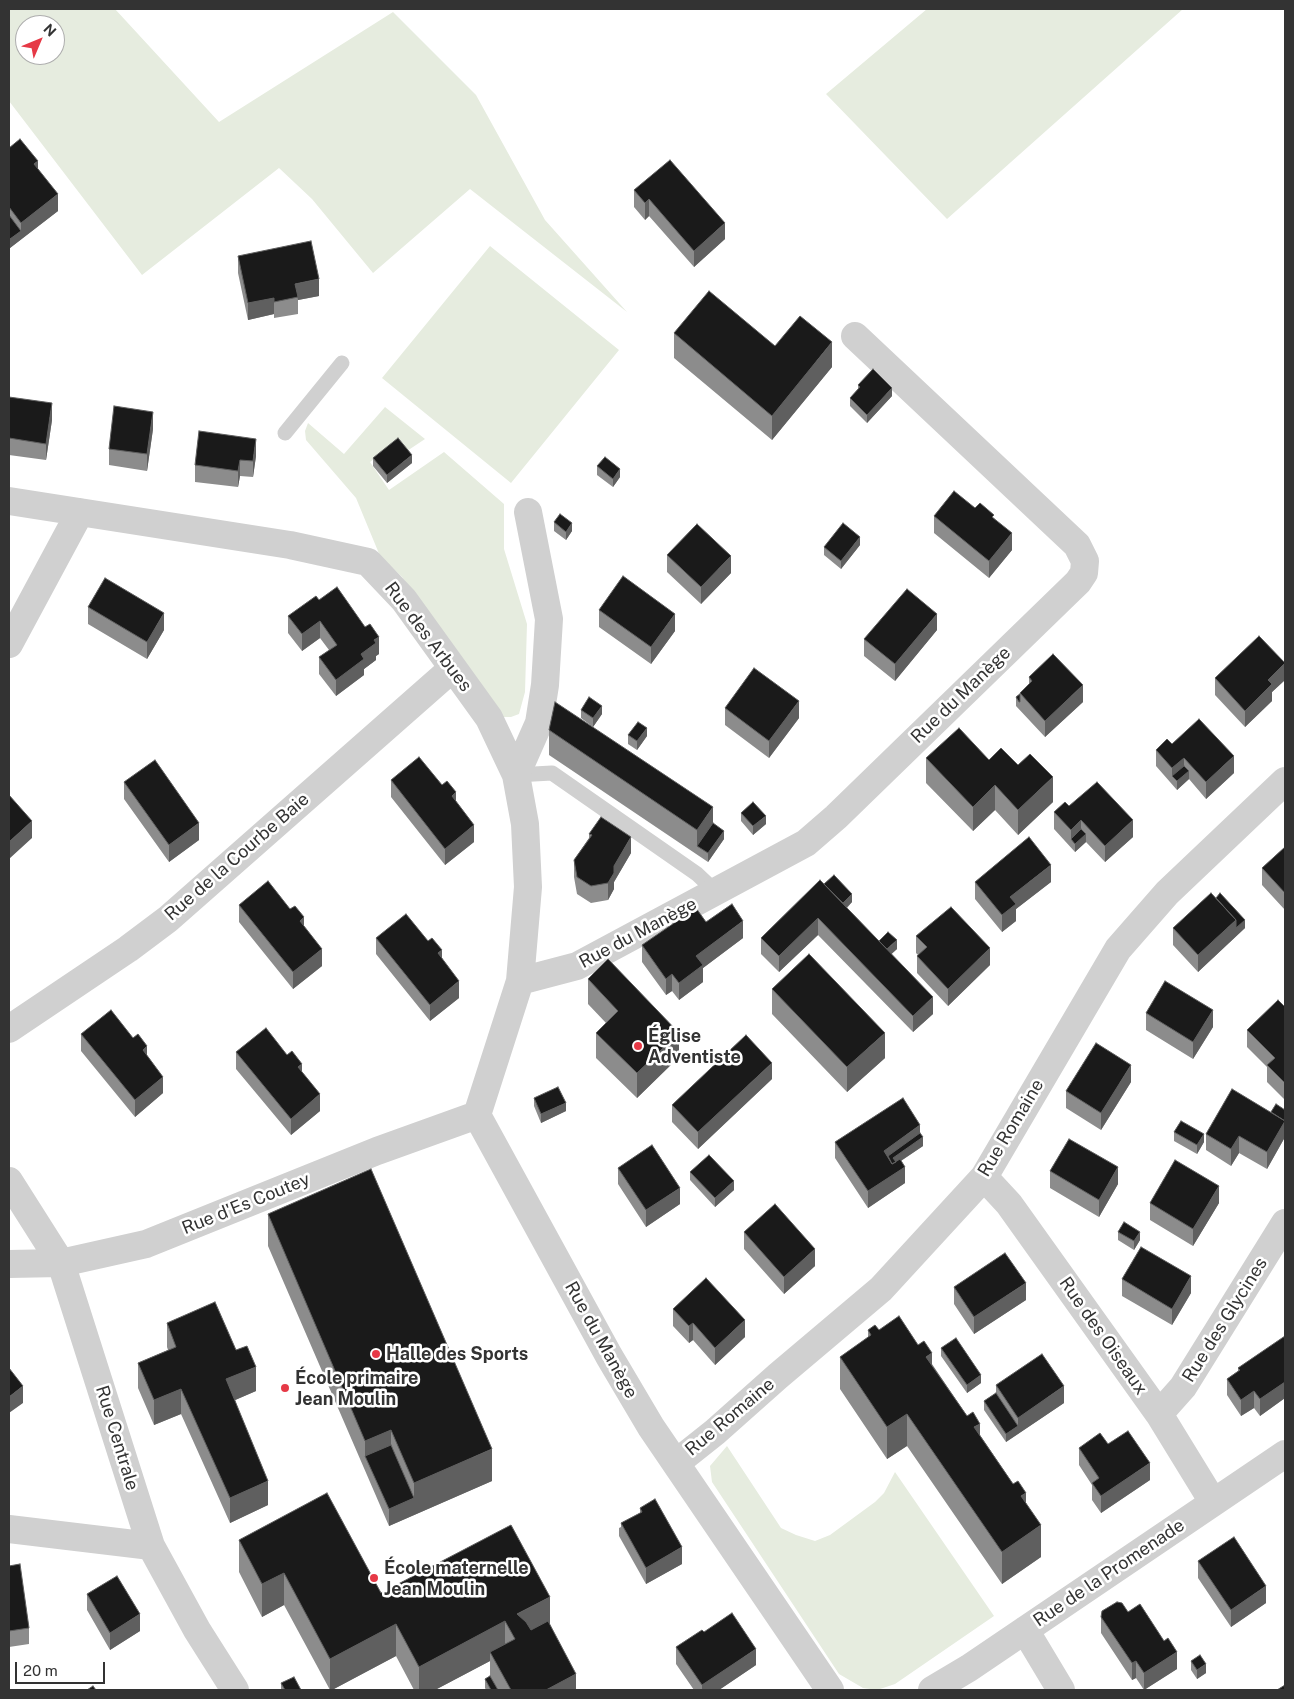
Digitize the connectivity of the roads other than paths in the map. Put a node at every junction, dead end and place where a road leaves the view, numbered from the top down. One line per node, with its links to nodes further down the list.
1 (855, 336): 11 (street, Rue du Manège)
2 (342, 363): 3 (lane)
3 (285, 433)
4 (9, 501): 5 (street, Rue des Arbues)
5 (80, 512): 7 (street); 8 (street, Rue des Arbues)
6 (528, 512): 9 (street)
7 (9, 644)
8 (453, 668): 9 (street, Rue des Arbues); 13 (street, Rue de la Courbe Baie)
9 (516, 776): 11 (lane); 12 (street, Rue des Arbues)
10 (1285, 781): 15 (street, Rue Romaine)
11 (716, 892): 12 (street, Rue du Manège)
12 (520, 981): 14 (street)
13 (9, 1029)
14 (477, 1116): 18 (street, Rue d'Es Coutey); 22 (street, Rue du Manège)
15 (984, 1177): 20 (street, Rue des Oiseaux); 22 (street, Rue Romaine)
16 (9, 1181): 18 (street, Rue Centrale)
17 (1285, 1223): 20 (street, Rue des Glycines)
18 (61, 1263): 19 (street, Rue d'Es Coutey); 25 (street, Rue Centrale)
19 (9, 1264)
20 (1159, 1414): 23 (street, Rue des Oiseaux)
21 (1285, 1454): 23 (street, Rue de la Promenade)
22 (676, 1462): 28 (street, Rue du Manège)
23 (1214, 1502): 26 (street, Rue de la Promenade)
24 (9, 1529): 25 (street)
25 (151, 1546): 27 (street, Rue Centrale)
26 (1025, 1630): 29 (street, Rue de la Promenade); 30 (street)
27 (235, 1690)
28 (830, 1690)
29 (932, 1690)
30 (1061, 1690)

